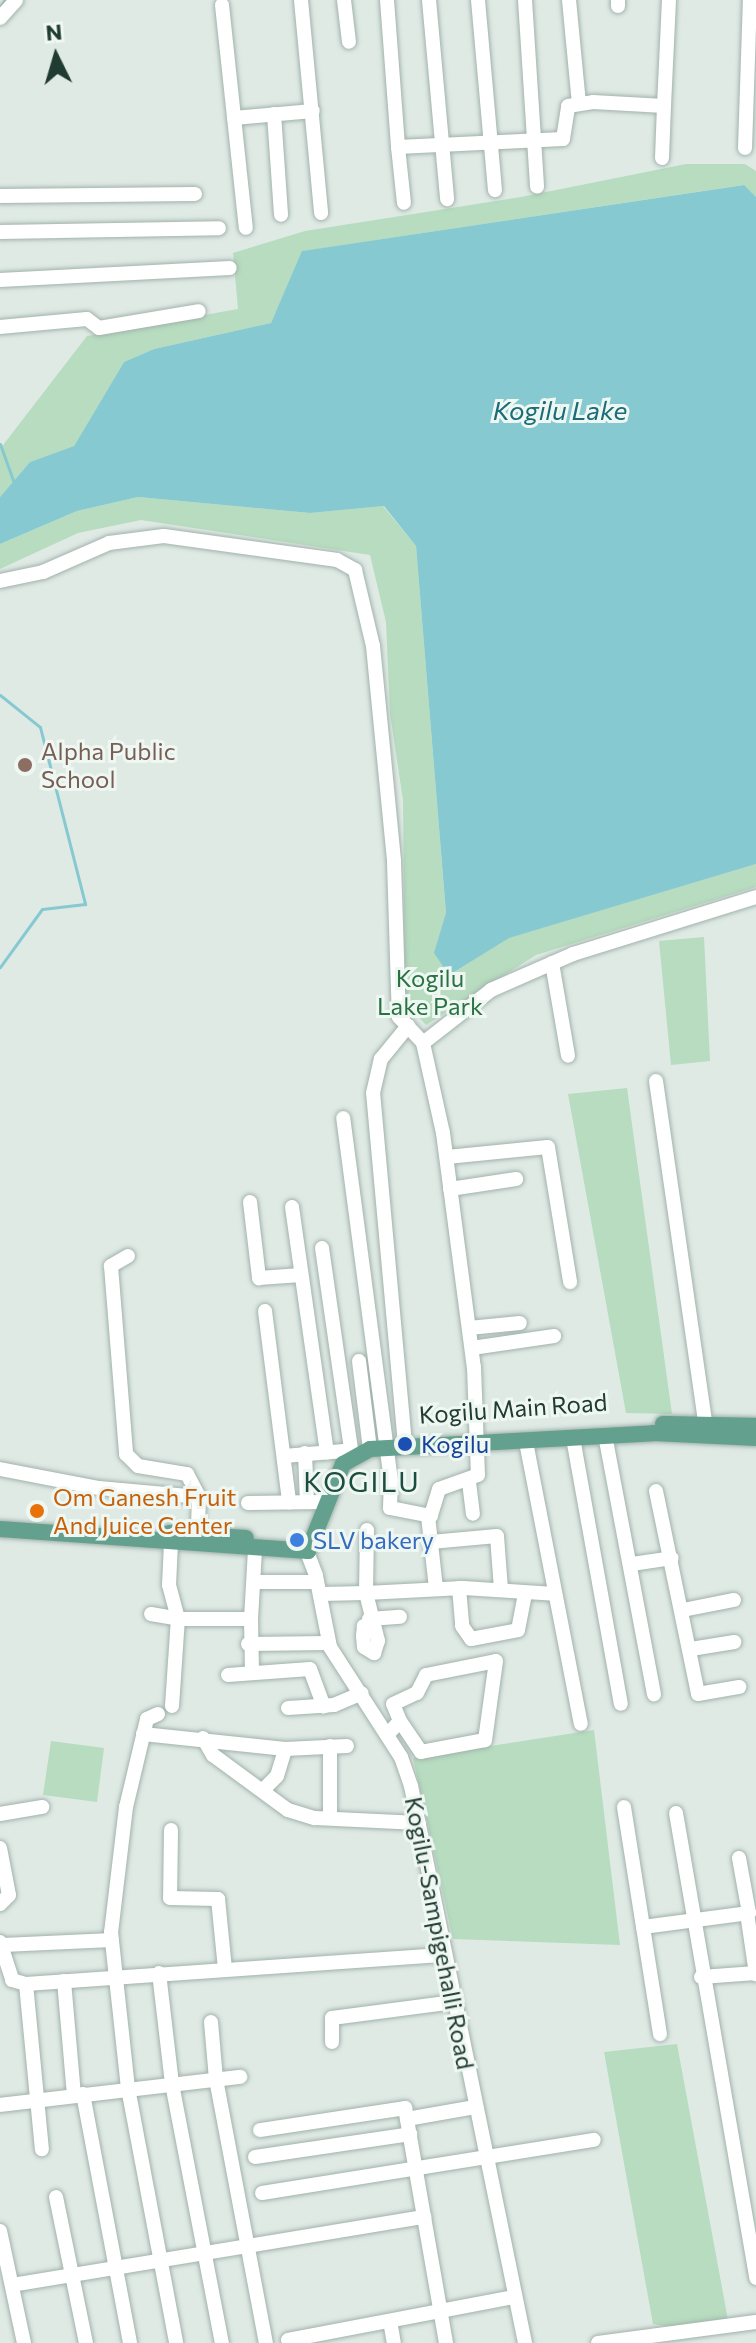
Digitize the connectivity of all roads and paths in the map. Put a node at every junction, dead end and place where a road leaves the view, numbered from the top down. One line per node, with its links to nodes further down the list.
1 (16, 0): 12 (street)
2 (301, 0): 16 (street)
3 (344, 0): 13 (street)
4 (387, 0): 22 (street)
5 (429, 0): 20 (street)
6 (478, 0): 21 (street)
7 (525, 0): 19 (street)
8 (569, 0): 14 (street)
9 (669, 0): 15 (street)
10 (750, 0): 23 (street)
11 (222, 5): 18 (street)
12 (0, 18)
13 (349, 42)
14 (579, 103): 15 (street); 19 (street)
15 (664, 106): 24 (street)
16 (313, 111): 17 (street); 31 (street)
17 (274, 114): 18 (street); 32 (street)
18 (234, 118): 34 (street)
19 (533, 142): 21 (street); 25 (street)
20 (442, 145): 21 (street); 22 (street); 29 (street)
21 (490, 145): 26 (street)
22 (398, 147): 30 (street)
23 (745, 148)
24 (662, 158)
25 (537, 187)
26 (495, 190)
27 (195, 194): 28 (street)
28 (0, 196)
29 (447, 199)
30 (404, 203)
31 (321, 213)
32 (281, 215)
33 (219, 228): 35 (street)
34 (246, 228)
35 (0, 232)
36 (230, 268): 37 (street)
37 (0, 280)
38 (199, 311): 39 (street)
39 (0, 327)
40 (0, 581): 43 (street)
41 (756, 897): 42 (street)
42 (552, 963): 44 (street); 45 (street)
43 (408, 1026): 44 (street); 69 (street)
44 (423, 1043): 48 (street)
45 (568, 1056)
46 (656, 1081): 64 (street)
47 (343, 1118): 71 (street)
48 (447, 1157): 50 (street); 56 (street)
49 (516, 1179): 50 (street)
50 (450, 1189): 59 (street)
51 (250, 1202): 55 (street)
52 (292, 1207): 55 (street)
53 (322, 1248): 74 (street)
54 (128, 1256): 79 (street)
55 (301, 1275): 73 (street)
56 (570, 1282)
57 (265, 1311): 75 (street)
58 (520, 1323): 59 (street)
59 (469, 1328): 61 (street)
60 (554, 1336): 61 (street)
61 (472, 1348): 68 (street)
62 (359, 1361): 71 (street)
63 (756, 1426): 64 (main road, Kogilu Main Road)
64 (706, 1430): 65 (main road, Kogilu Main Road); 67 (main road, Kogilu Main Road); 68 (main road, Kogilu Main Road)
65 (605, 1435): 66 (main road, Kogilu Main Road); 95 (street)
66 (573, 1438): 70 (main road, Kogilu Main Road); 119 (street)
67 (756, 1438)
68 (476, 1440): 69 (main road, Kogilu Main Road); 70 (main road, Kogilu Main Road); 77 (street)
69 (405, 1441): 71 (main road, Kogilu Main Road)
70 (526, 1442): 103 (street)
71 (378, 1445): 74 (main road, Kogilu Main Road); 84 (street)
72 (305, 1453): 73 (street); 75 (street); 81 (street)
73 (327, 1453): 74 (street)
74 (350, 1454): 81 (main road); 92 (main road)
75 (284, 1456): 80 (street)
76 (0, 1469): 79 (street)
77 (469, 1482): 83 (street); 84 (street)
78 (656, 1491): 94 (street)
79 (199, 1497): 88 (street)
80 (289, 1502): 81 (street); 82 (street)
81 (314, 1502): 92 (main road)
82 (248, 1503)
83 (473, 1514)
84 (428, 1516): 90 (street)
85 (0, 1520): 88 (main road)
86 (0, 1529): 91 (main road)
87 (367, 1530): 101 (street)
88 (198, 1534): 89 (main road)
89 (225, 1541): 91 (main road); 92 (main road); 93 (main road)
90 (431, 1542): 99 (street); 100 (street)
91 (171, 1543): 108 (street)
92 (306, 1547): 93 (main road); 97 (street, Kogilu-Sampigehalli Road)
93 (255, 1549): 96 (street)
94 (672, 1558): 95 (street); 105 (street)
95 (632, 1564): 118 (street)
96 (254, 1582): 97 (street); 109 (street)
97 (319, 1588): 101 (street); 111 (street, Kogilu-Sampigehalli Road)
98 (459, 1588): 99 (street); 100 (street); 102 (street)
99 (436, 1589): 101 (street)
100 (501, 1589): 102 (street)
101 (366, 1593): 107 (street)
102 (525, 1594): 103 (street)
103 (555, 1594): 125 (street)
104 (734, 1600): 105 (street)
105 (683, 1610): 113 (street)
106 (151, 1614): 108 (street)
107 (400, 1617)
108 (178, 1619): 109 (street); 120 (street)
109 (251, 1619): 112 (street)
110 (734, 1642): 113 (street)
111 (329, 1643): 112 (street); 117 (street, Kogilu-Sampigehalli Road)
112 (248, 1644): 114 (street)
113 (691, 1649): 116 (street)
114 (252, 1672): 115 (street); 121 (street)
115 (228, 1675)
116 (739, 1687)
117 (362, 1693): 121 (street); 127 (street, Kogilu-Sampigehalli Road)
118 (654, 1694)
119 (621, 1704)
120 (172, 1706)
121 (324, 1707): 122 (street)
122 (288, 1708)
123 (158, 1714): 126 (street)
124 (400, 1721): 124 (street); 127 (street)
125 (581, 1724)
126 (143, 1734): 128 (street); 146 (street)
127 (387, 1735): 138 (street, Kogilu-Sampigehalli Road)
128 (203, 1738): 131 (street); 132 (street)
129 (330, 1746): 130 (street); 131 (street); 137 (street)
130 (347, 1746)
131 (285, 1749): 132 (street)
132 (264, 1789): 137 (street)
133 (42, 1807): 136 (street)
134 (624, 1807): 145 (street)
135 (676, 1813): 144 (street)
136 (0, 1814)
137 (330, 1817): 138 (street)
138 (419, 1823): 148 (street, Kogilu-Sampigehalli Road)
139 (171, 1830): 149 (street)
140 (0, 1848): 142 (street)
141 (739, 1858): 143 (street)
142 (0, 1904)
143 (747, 1913): 144 (street); 151 (street)
144 (691, 1919): 145 (street); 153 (street)
145 (643, 1927): 158 (street)
146 (112, 1940): 147 (street); 152 (street)
147 (2, 1948): 155 (street)
148 (445, 1955): 149 (street); 156 (street, Kogilu-Sampigehalli Road)
149 (225, 1969): 150 (street)
150 (159, 1973): 152 (street); 162 (street)
151 (756, 1973): 153 (street)
152 (115, 1976): 154 (street); 163 (street)
153 (701, 1977): 185 (street)
154 (64, 1981): 155 (street); 164 (street)
155 (26, 1984): 165 (street)
156 (454, 2002): 159 (street); 167 (street, Kogilu-Sampigehalli Road)
157 (211, 2022): 161 (street)
158 (660, 2034)
159 (332, 2042)
160 (240, 2077): 161 (street)
161 (216, 2079): 162 (street); 180 (street)
162 (172, 2084): 163 (street); 181 (street)
163 (128, 2088): 164 (street); 182 (street)
164 (79, 2094): 165 (street); 183 (street)
165 (34, 2100): 166 (street); 172 (street)
166 (0, 2105)
167 (475, 2107): 168 (street); 174 (street, Kogilu-Sampigehalli Road)
168 (407, 2119): 169 (street); 170 (street)
169 (260, 2130)
170 (410, 2134): 173 (street); 175 (street)
171 (594, 2140): 174 (street)
172 (42, 2149)
173 (255, 2157)
174 (485, 2157): 175 (street); 187 (street, Kogilu-Sampigehalli Road)
175 (416, 2171): 176 (street); 178 (street)
176 (262, 2193)
177 (56, 2197): 184 (street)
178 (424, 2217): 180 (street); 188 (street)
179 (0, 2231): 186 (street)
180 (248, 2246): 181 (street); 200 (street)
181 (204, 2253): 182 (street); 199 (street)
182 (159, 2261): 183 (street); 198 (street)
183 (115, 2268): 184 (street); 197 (street)
184 (72, 2275): 186 (street); 196 (street)
185 (756, 2278)
186 (12, 2285): 195 (street)
187 (513, 2297): 188 (street); 203 (street, Kogilu-Sampigehalli Road)
188 (440, 2311): 189 (street); 202 (street)
189 (390, 2321): 191 (street); 201 (street)
190 (756, 2322): 194 (street)
191 (350, 2336): 193 (street)
192 (288, 2340): 193 (street)
193 (306, 2340)
194 (668, 2340): 204 (street)
195 (24, 2343)
196 (86, 2343)
197 (130, 2343)
198 (176, 2343)
199 (222, 2343)
200 (266, 2343)
201 (394, 2343)
202 (446, 2343)
203 (525, 2343)
204 (598, 2343)

